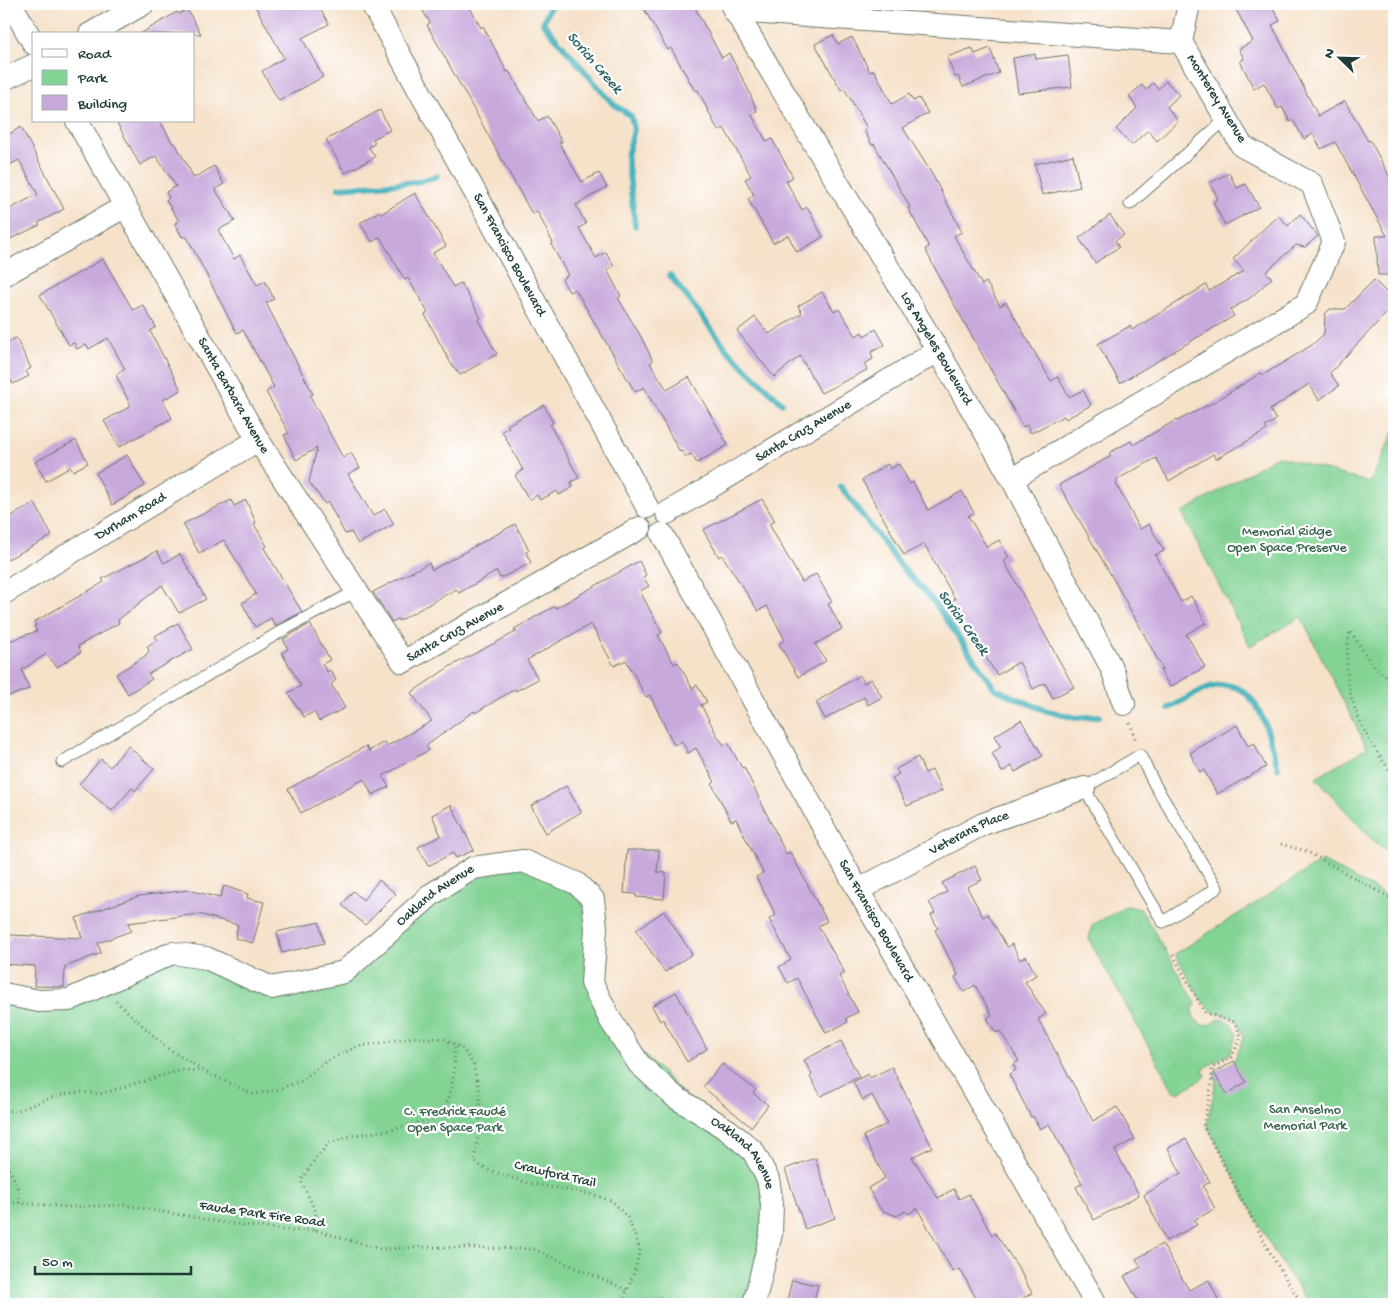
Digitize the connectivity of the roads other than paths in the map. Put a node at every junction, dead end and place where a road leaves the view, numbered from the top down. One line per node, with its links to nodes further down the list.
1 (11, 4): 7 (street)
2 (143, 4): 6 (street)
3 (372, 4): 19 (street, San Francisco Boulevard)
4 (1189, 4): 8 (street)
5 (733, 7): 8 (street, Monterey Avenue); 16 (street, Los Angeles Boulevard)
6 (94, 32)
7 (32, 41)
8 (1181, 42): 11 (street, Monterey Avenue)
9 (32, 66): 10 (street)
10 (4, 79)
11 (1226, 119): 13 (lane); 18 (street, Monterey Avenue)
12 (77, 122): 14 (street, Santa Barbara Avenue)
13 (1130, 204)
14 (124, 207): 15 (street); 17 (street, Santa Barbara Avenue)
15 (4, 275)
16 (938, 351): 18 (street, Los Angeles Boulevard); 19 (street, Santa Cruz Avenue)
17 (258, 440): 20 (street, Santa Barbara Avenue); 21 (street, Durham Road)
18 (1012, 479): 23 (street, Los Angeles Boulevard)
19 (651, 516): 22 (street, Santa Cruz Avenue); 26 (street, San Francisco Boulevard)
20 (356, 591): 22 (street, Santa Barbara Avenue); 24 (lane)
21 (4, 594)
22 (403, 662)
23 (1124, 704)
24 (62, 762)
25 (1084, 788): 25 (lane); 26 (street, Veterans Place)
26 (858, 890): 29 (street, San Francisco Boulevard)
27 (4, 994): 28 (street, Oakland Avenue)
28 (754, 1304)
29 (1096, 1304)

